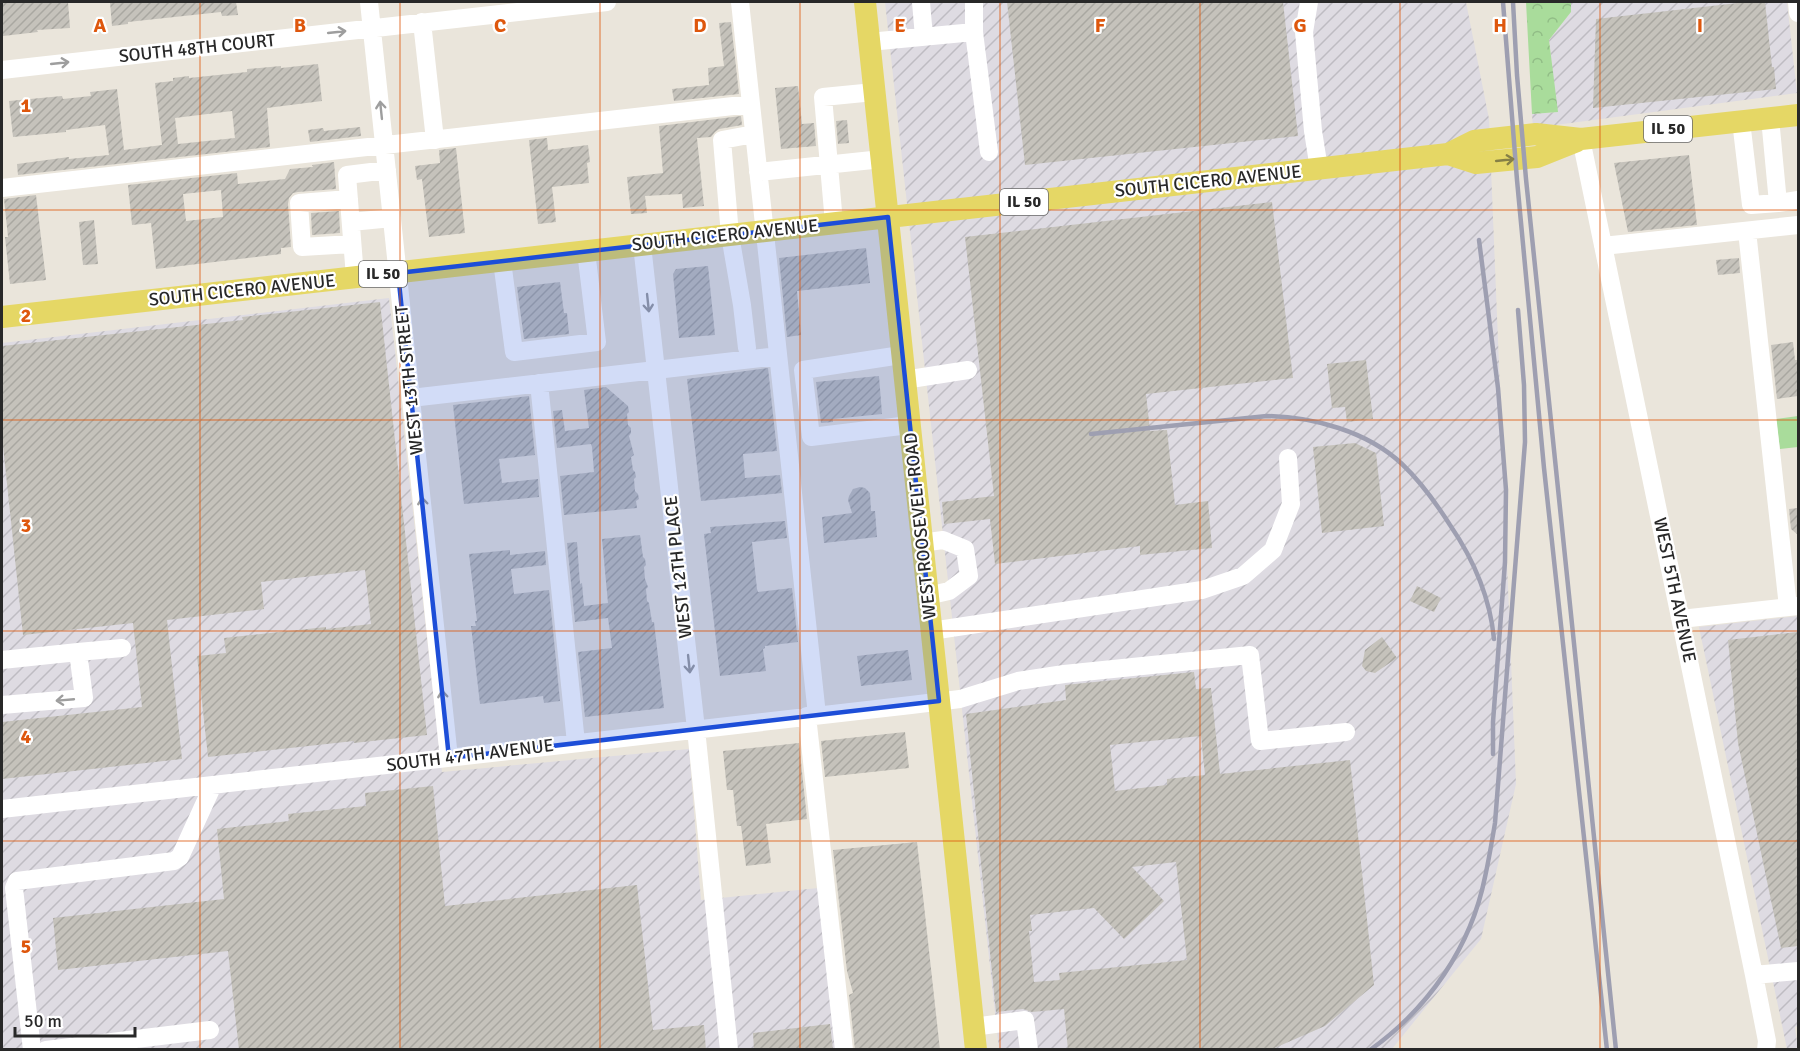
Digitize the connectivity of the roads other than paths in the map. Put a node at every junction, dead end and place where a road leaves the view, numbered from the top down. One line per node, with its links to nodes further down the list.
1 (369, 2): 11 (street, WEST 13TH STREET)
2 (607, 2): 10 (street, SOUTH 48TH COURT)
3 (740, 2): 17 (street)
4 (865, 2): 14 (main road, WEST ROOSEVELT ROAD)
5 (921, 2): 13 (street)
6 (974, 2): 12 (street)
7 (1309, 2): 28 (street)
8 (1797, 2): 9 (street)
9 (1798, 12)
10 (422, 22): 11 (street, SOUTH 48TH COURT); 23 (street)
11 (372, 28): 15 (street, SOUTH 48TH COURT, one-way to 11); 24 (street, WEST 13TH STREET, one-way to 11)
12 (974, 32): 13 (street); 25 (street)
13 (924, 37): 14 (street)
14 (869, 42): 16 (main road, WEST ROOSEVELT ROAD)
15 (2, 70)
16 (874, 92): 26 (main road, WEST ROOSEVELT ROAD); 27 (street)
17 (751, 104): 21 (street); 23 (street)
18 (1798, 115): 19 (main road, SOUTH CICERO AVENUE / IL 50)
19 (1770, 118): 20 (main road, SOUTH CICERO AVENUE / IL 50); 34 (street)
20 (1741, 121): 22 (main road, SOUTH CICERO AVENUE / IL 50); 34 (street)
21 (754, 135): 30 (street); 42 (street)
22 (1581, 139): 28 (main road, SOUTH CICERO AVENUE / IL 50); 45 (street, WEST 5TH AVENUE)
23 (435, 140): 24 (street)
24 (384, 145): 29 (street, WEST 13TH STREET); 31 (street)
25 (988, 152)
26 (882, 159): 27 (street); 35 (main road, WEST ROOSEVELT ROAD)
27 (829, 165): 30 (street); 38 (street)
28 (1319, 169): 35 (main road, SOUTH CICERO AVENUE / IL 50)
29 (387, 170): 32 (street); 36 (street, WEST 13TH STREET)
30 (758, 172): 40 (street)
31 (2, 188)
32 (349, 199): 37 (street); 43 (street)
33 (1798, 201): 34 (street)
34 (1778, 202)
35 (888, 217): 38 (main road, SOUTH CICERO AVENUE / IL 50); 52 (main road, WEST ROOSEVELT ROAD)
36 (392, 218): 37 (street); 48 (street, WEST 13TH STREET)
37 (351, 222): 43 (street)
38 (834, 223): 40 (main road, SOUTH CICERO AVENUE / IL 50)
39 (1798, 225): 41 (street)
40 (765, 231): 42 (main road, SOUTH CICERO AVENUE / IL 50); 53 (street)
41 (1747, 231): 45 (street); 63 (street)
42 (730, 235): 44 (main road, SOUTH CICERO AVENUE / IL 50); 51 (street)
43 (352, 244): 49 (street)
44 (642, 245): 46 (main road, SOUTH CICERO AVENUE / IL 50); 54 (street, WEST 12TH PLACE, one-way to 54)
45 (1604, 246): 64 (street, WEST 5TH AVENUE)
46 (586, 251): 47 (main road, SOUTH CICERO AVENUE / IL 50); 47 (street)
47 (502, 261): 48 (main road, SOUTH CICERO AVENUE / IL 50)
48 (398, 273): 49 (main road, SOUTH CICERO AVENUE / IL 50); 58 (street, WEST 13TH STREET)
49 (355, 277): 50 (main road, SOUTH CICERO AVENUE / IL 50)
50 (2, 316)
51 (747, 348)
52 (901, 355): 56 (main road, WEST ROOSEVELT ROAD); 59 (street)
53 (778, 356): 54 (street); 71 (street)
54 (656, 370): 57 (street); 72 (street, WEST 12TH PLACE, one-way to 72)
55 (968, 370): 56 (street)
56 (904, 380): 59 (main road, WEST ROOSEVELT ROAD)
57 (539, 384): 58 (street); 74 (street)
58 (411, 398): 75 (street, WEST 13TH STREET, one-way to 58)
59 (909, 425): 61 (main road, WEST ROOSEVELT ROAD)
60 (1288, 459): 65 (street)
61 (921, 543): 62 (main road, WEST ROOSEVELT ROAD); 62 (street)
62 (927, 596): 65 (main road, WEST ROOSEVELT ROAD)
63 (1793, 607): 64 (street)
64 (1682, 619): 79 (street, WEST 5TH AVENUE)
65 (931, 631): 69 (main road, WEST ROOSEVELT ROAD)
66 (122, 648): 67 (street)
67 (78, 652): 68 (street); 70 (street, one-way to 70)
68 (2, 660)
69 (939, 701): 71 (street, SOUTH 47TH AVENUE); 73 (street, SOUTH 47TH AVENUE); 80 (main road, WEST ROOSEVELT ROAD)
70 (2, 705)
71 (812, 716): 72 (street, SOUTH 47TH AVENUE); 86 (street)
72 (696, 729): 74 (street, SOUTH 47TH AVENUE); 85 (street, WEST 12TH PLACE)
73 (1346, 732)
74 (576, 743): 75 (street, SOUTH 47TH AVENUE)
75 (449, 758): 76 (street, SOUTH 47TH AVENUE)
76 (213, 785): 77 (street, SOUTH 47TH AVENUE); 83 (street)
77 (2, 809)
78 (1798, 971): 79 (street)
79 (1754, 975): 82 (street, WEST 5TH AVENUE)
80 (974, 1027): 87 (main road, WEST ROOSEVELT ROAD); 88 (street)
81 (210, 1030): 84 (street)
82 (1769, 1047)
83 (32, 1050)
84 (46, 1050)
85 (729, 1050)
86 (844, 1050)
87 (976, 1050)
88 (1029, 1050)

